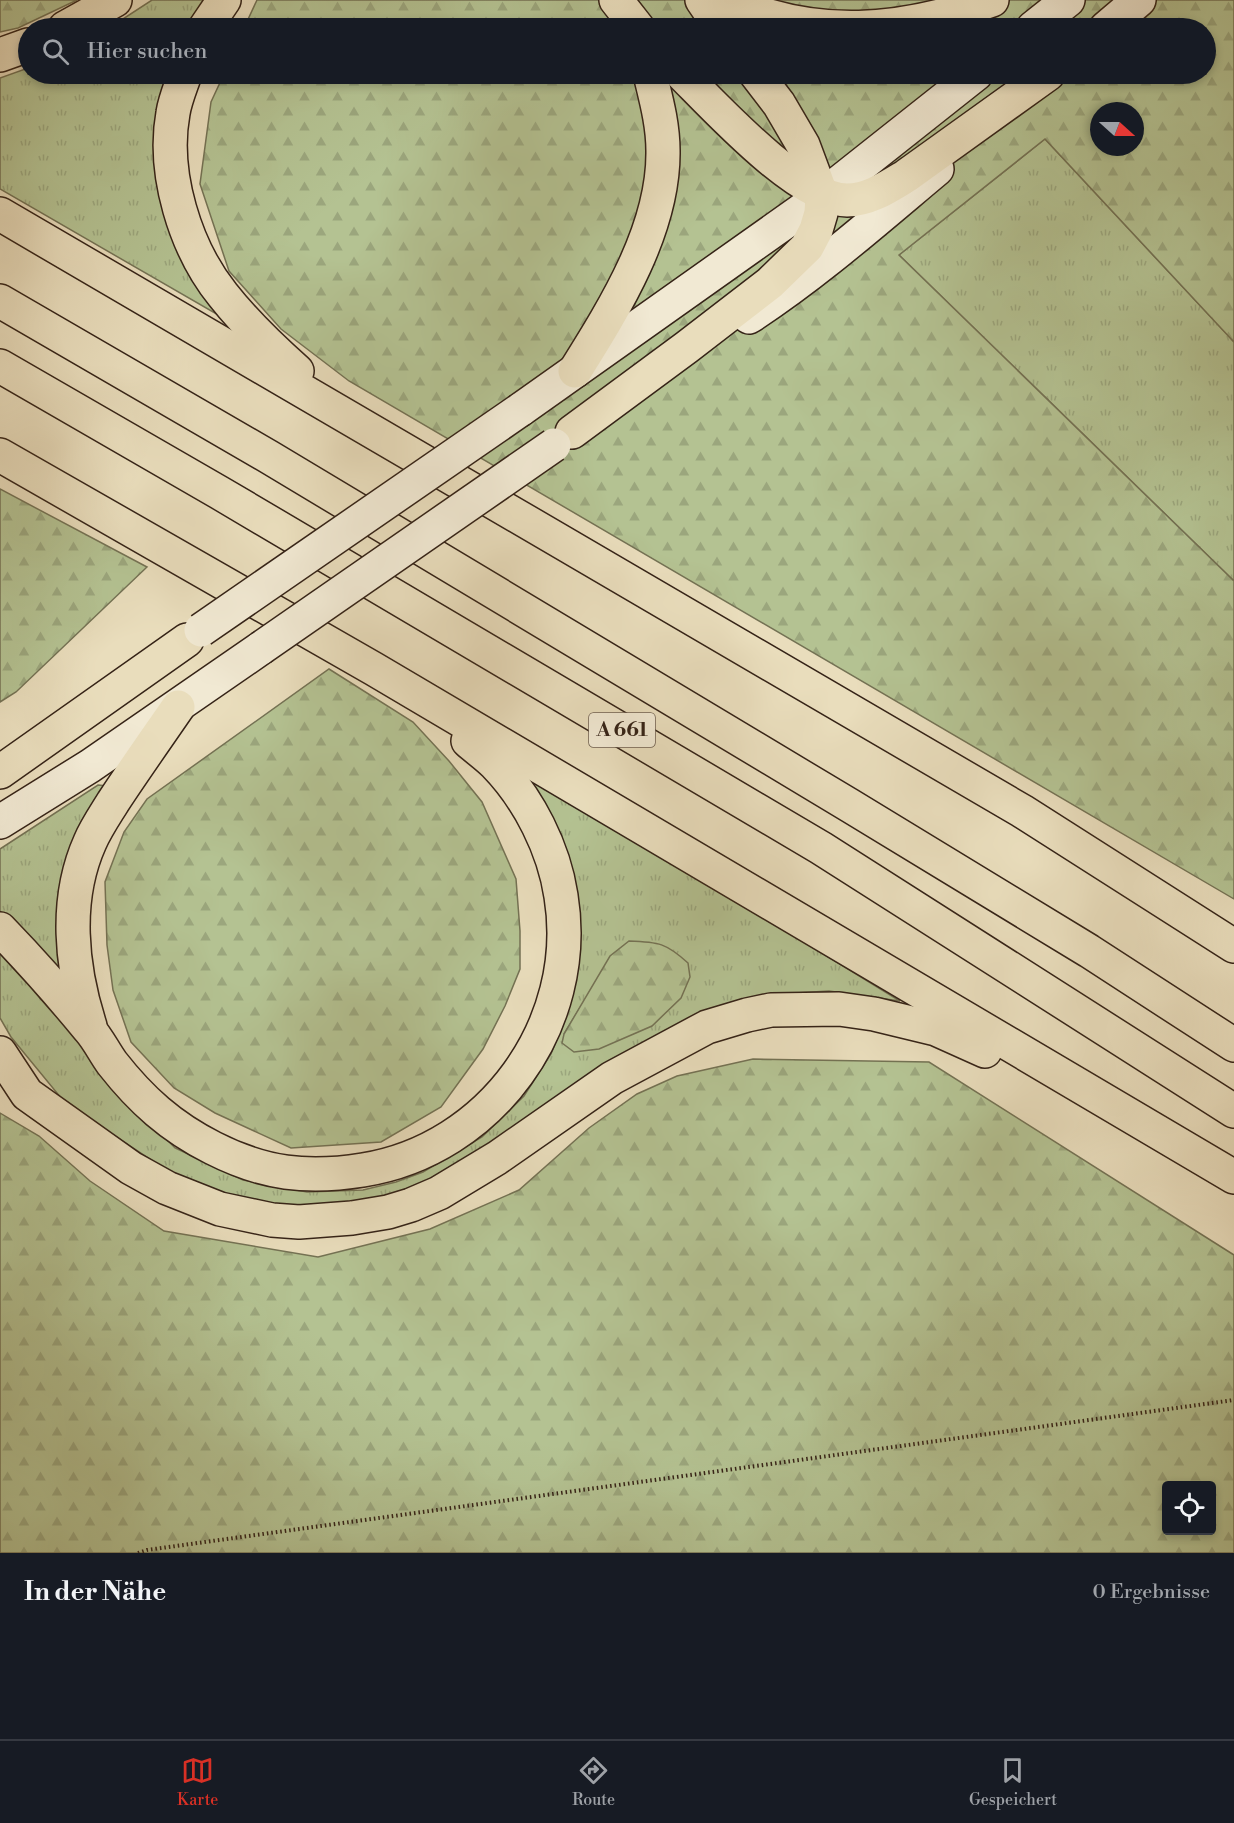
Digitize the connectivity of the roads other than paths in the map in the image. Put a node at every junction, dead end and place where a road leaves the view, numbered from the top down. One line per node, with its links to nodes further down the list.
1 (115, 0): 9 (highway)
2 (224, 0): 10 (highway)
3 (616, 0): 11 (highway)
4 (702, 0): 12 (highway)
5 (727, 0): 13 (highway)
6 (992, 0): 14 (highway)
7 (1068, 0): 15 (main road)
8 (1139, 0): 16 (main road)
9 (83, 18)
10 (212, 18)
11 (630, 18)
12 (715, 18)
13 (774, 18)
14 (931, 18)
15 (1046, 18)
16 (1118, 18)
17 (18, 49): 18 (highway)
18 (0, 55)
19 (182, 84): 31 (highway)
20 (652, 84): 30 (highway)
21 (692, 84): 26 (highway)
22 (764, 84): 26 (highway)
23 (963, 84): 26 (main road)
24 (1034, 84): 26 (highway)
25 (1041, 84): 32 (main road)
26 (822, 196): 30 (main road); 32 (highway)
27 (0, 214): 31 (highway)
28 (0, 301): 43 (highway, A 661)
29 (0, 366): 46 (highway, A 661)
30 (575, 371): 34 (main road, bridge)
31 (350, 418): 41 (highway)
32 (563, 438): 36 (main road, bridge)
33 (0, 454): 35 (highway)
34 (194, 635): 37 (main road); 38 (highway)
35 (374, 669): 42 (highway); 47 (highway)
36 (178, 707): 39 (main road); 42 (highway)
37 (0, 756)
38 (0, 772)
39 (0, 822)
40 (0, 929): 42 (highway)
41 (1234, 946)
42 (91, 1031)
43 (1234, 1045)
44 (0, 1053): 45 (highway)
45 (14, 1087): 47 (highway)
46 (1234, 1111)
47 (1137, 1120): 48 (highway)
48 (1234, 1177)

